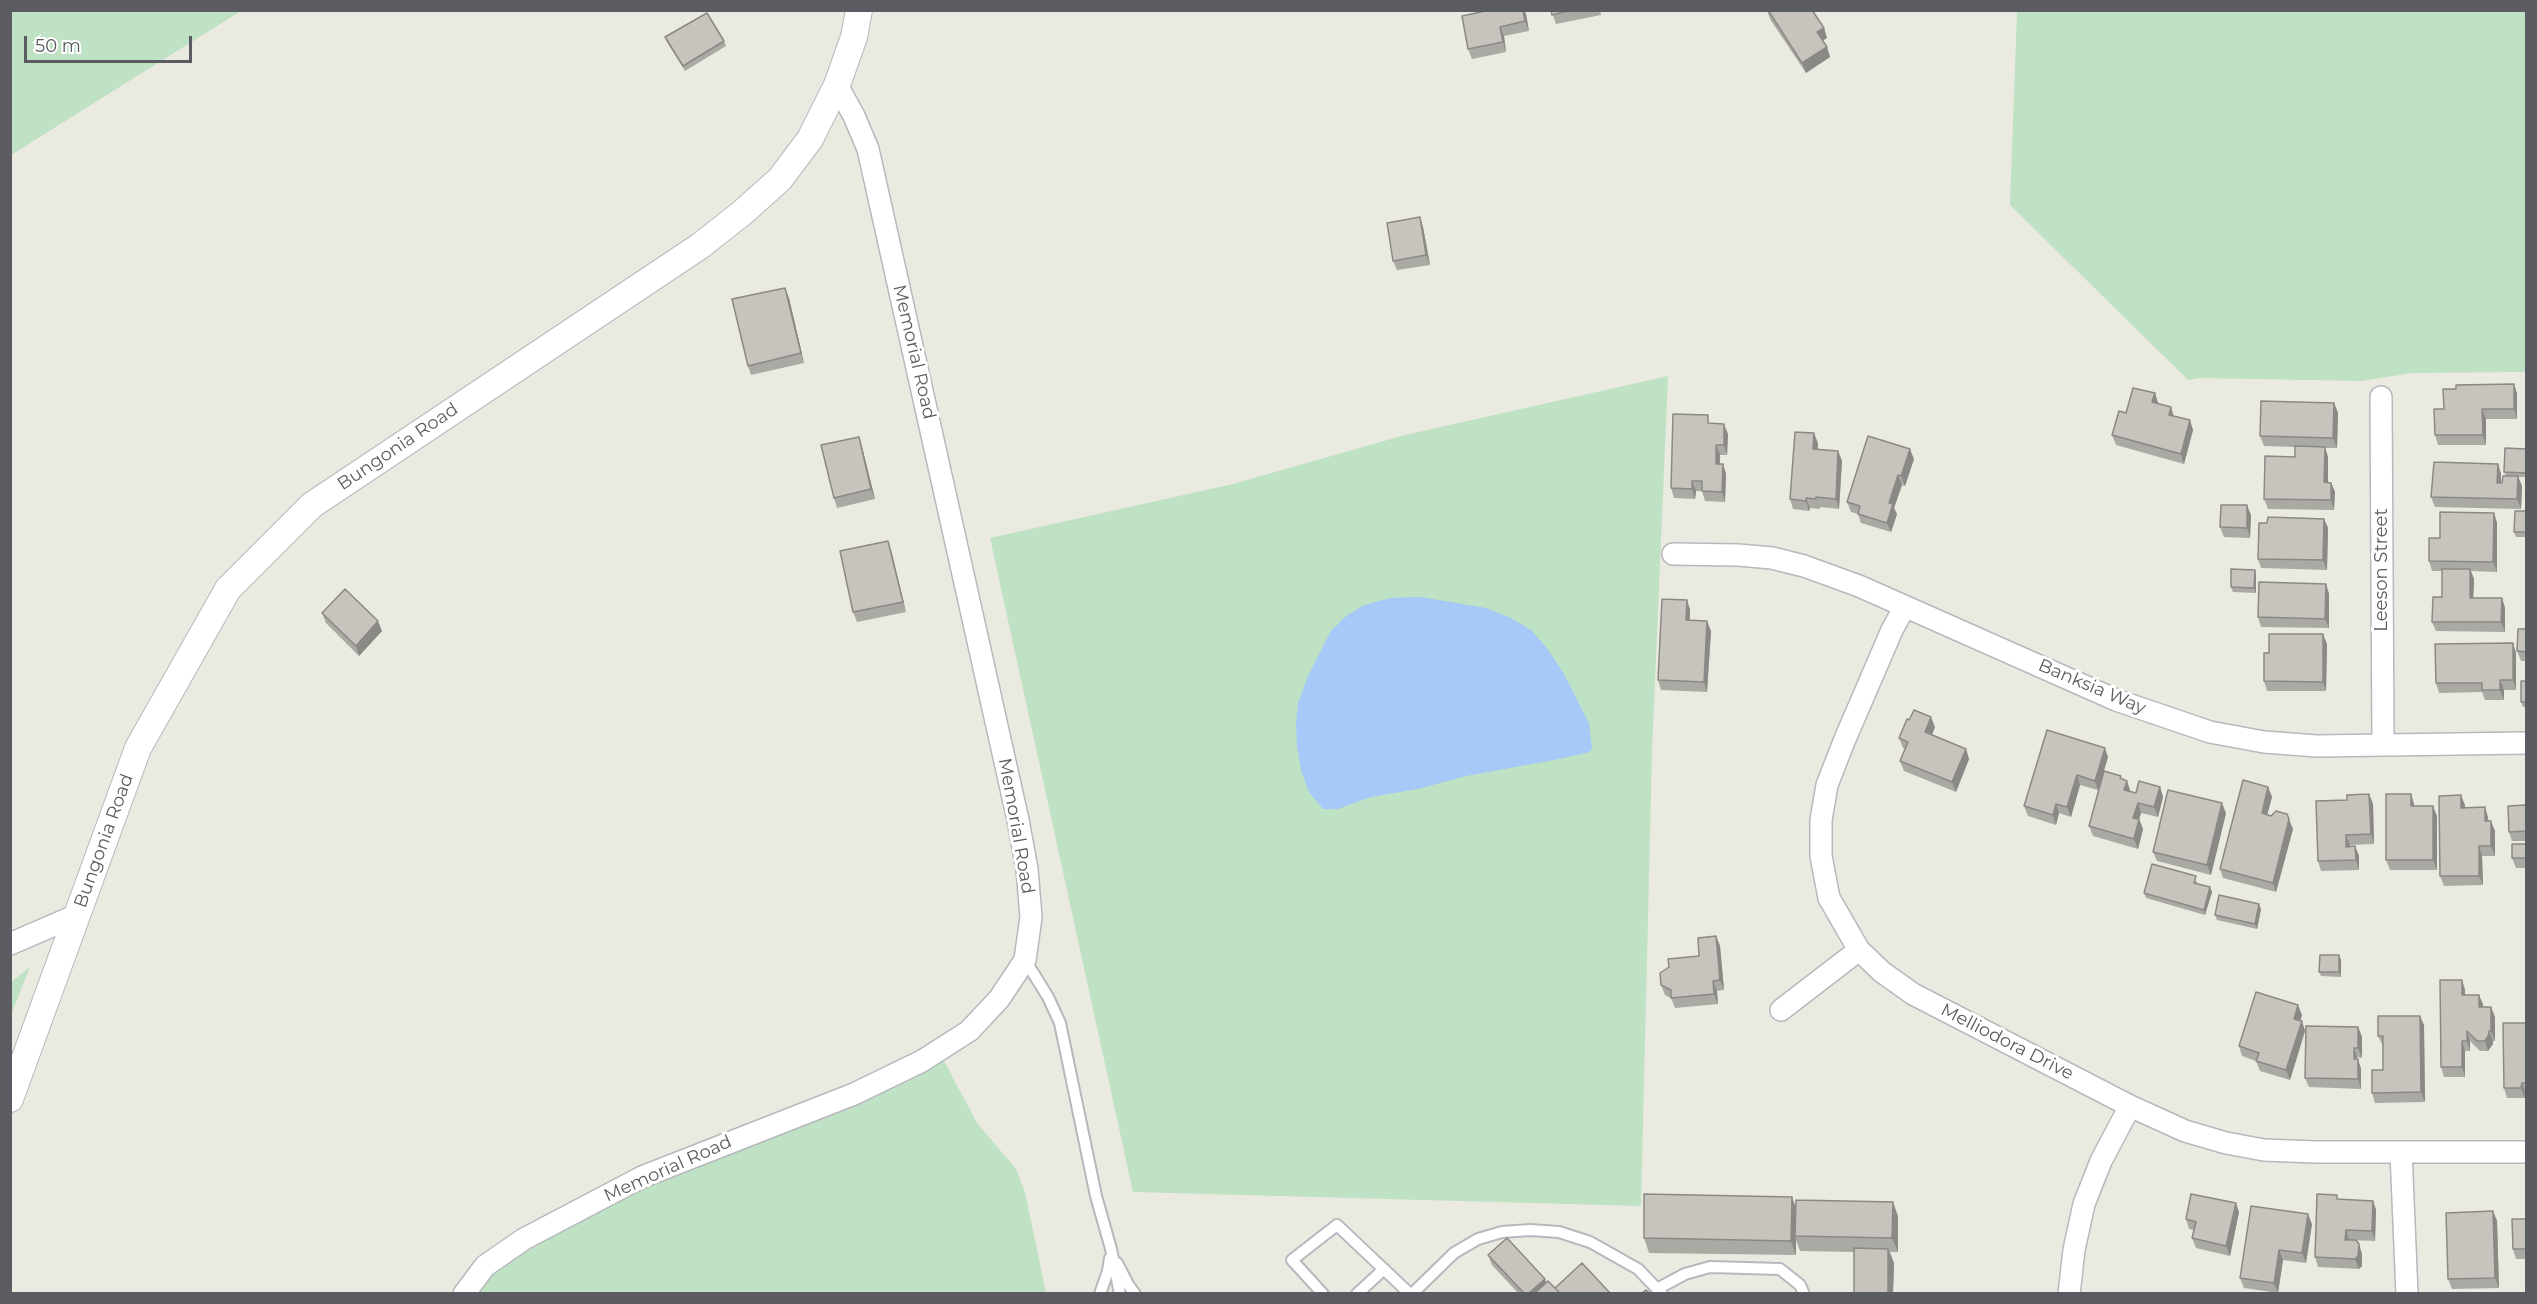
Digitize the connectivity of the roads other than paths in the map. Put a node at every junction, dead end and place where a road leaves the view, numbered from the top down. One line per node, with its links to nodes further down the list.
1 (859, 10): 2 (street, Bungonia Road)
2 (837, 85): 8 (street, Bungonia Road); 11 (street, Memorial Road)
3 (2381, 397): 6 (street, Leeson Street)
4 (1674, 554): 5 (street, Banksia Way)
5 (1904, 608): 6 (street, Banksia Way); 10 (street, Melliodora Drive)
6 (2383, 743): 7 (street, Banksia Way)
7 (2526, 743)
8 (76, 915): 9 (street, Bungonia Road); 13 (street)
9 (10, 944)
10 (1859, 950): 12 (street); 14 (street, Melliodora Drive)
11 (1026, 960): 17 (lane); 20 (street, Memorial Road)
12 (1781, 1010)
13 (10, 1099)
14 (2130, 1106): 15 (street, Melliodora Drive); 28 (street)
15 (2401, 1152): 16 (street, Melliodora Drive); 29 (street)
16 (2526, 1152)
17 (1111, 1249): 21 (lane); 22 (lane); 23 (lane)
18 (1384, 1269): 24 (lane); 25 (lane); 26 (lane)
19 (1660, 1291): 26 (lane); 27 (lane)
20 (464, 1293)
21 (1100, 1293)
22 (1120, 1293)
23 (1135, 1293)
24 (1323, 1293)
25 (1357, 1293)
26 (1411, 1293)
27 (1804, 1293)
28 (2069, 1293)
29 (2407, 1293)

